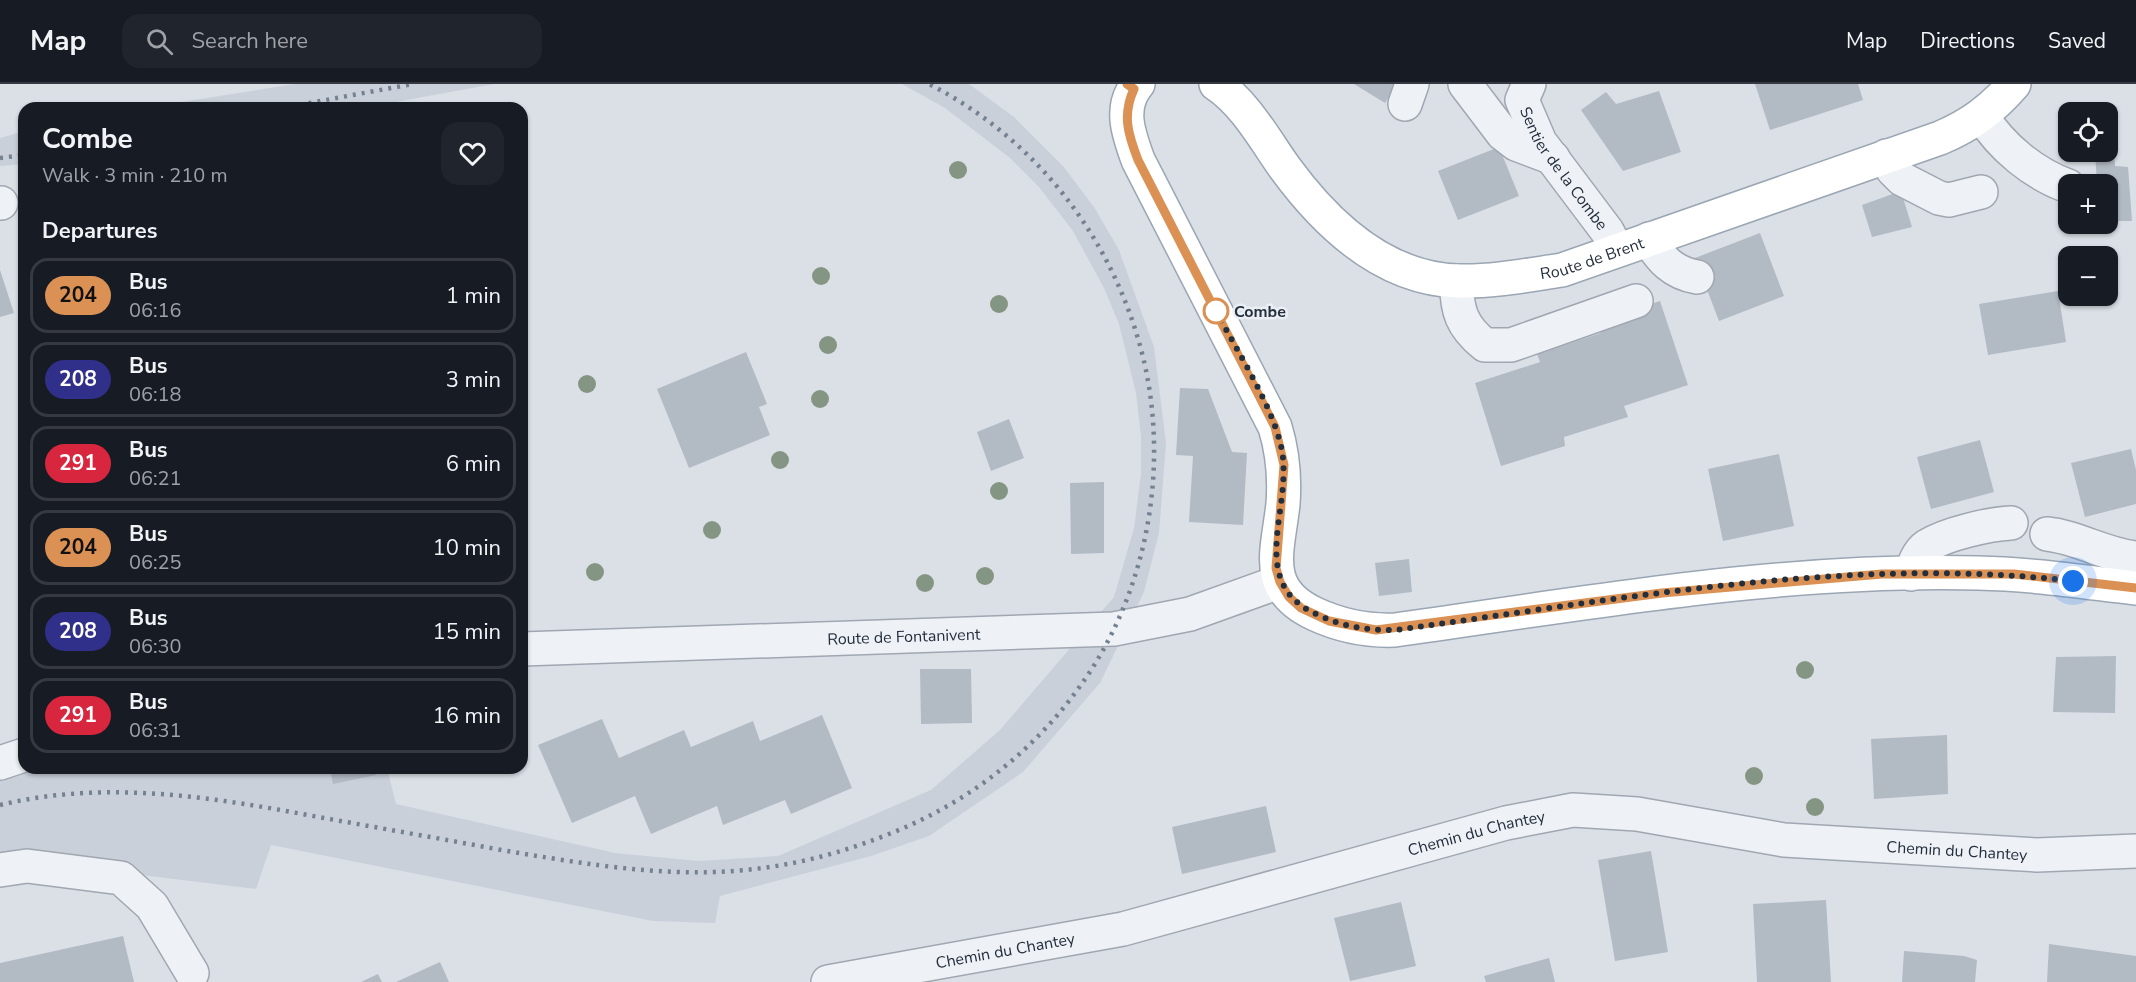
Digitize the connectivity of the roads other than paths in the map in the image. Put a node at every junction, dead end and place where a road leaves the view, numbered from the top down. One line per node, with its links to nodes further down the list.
1 (1216, 84): 14 (main road, Route de Brent)
2 (1465, 84): 8 (street)
3 (1529, 84): 8 (street, Sentier de la Combe)
4 (2014, 84): 6 (main road, Route de Brent)
5 (1133, 86): 20 (main road)
6 (1982, 116): 7 (main road, Route de Brent); 9 (street)
7 (1886, 156): 10 (street); 11 (main road, Route de Brent)
8 (1553, 158): 12 (street, Sentier de la Combe)
9 (2058, 180)
10 (1981, 192)
11 (1649, 239): 12 (main road, Route de Brent); 13 (street)
12 (1617, 250): 14 (main road, Route de Brent)
13 (1697, 277)
14 (1457, 281): 15 (street)
15 (1636, 301)
16 (2011, 523): 19 (street)
17 (2047, 534): 18 (street)
18 (2136, 558)
19 (1911, 574): 20 (main road); 21 (main road)
20 (1280, 582): 22 (street, Route de Fontanivent)
21 (2136, 588)
22 (528, 649)
23 (18, 757): 24 (street)
24 (0, 763)
25 (2136, 851): 28 (street, Chemin du Chantey)
26 (0, 870): 27 (street)
27 (192, 974)
28 (828, 982)

